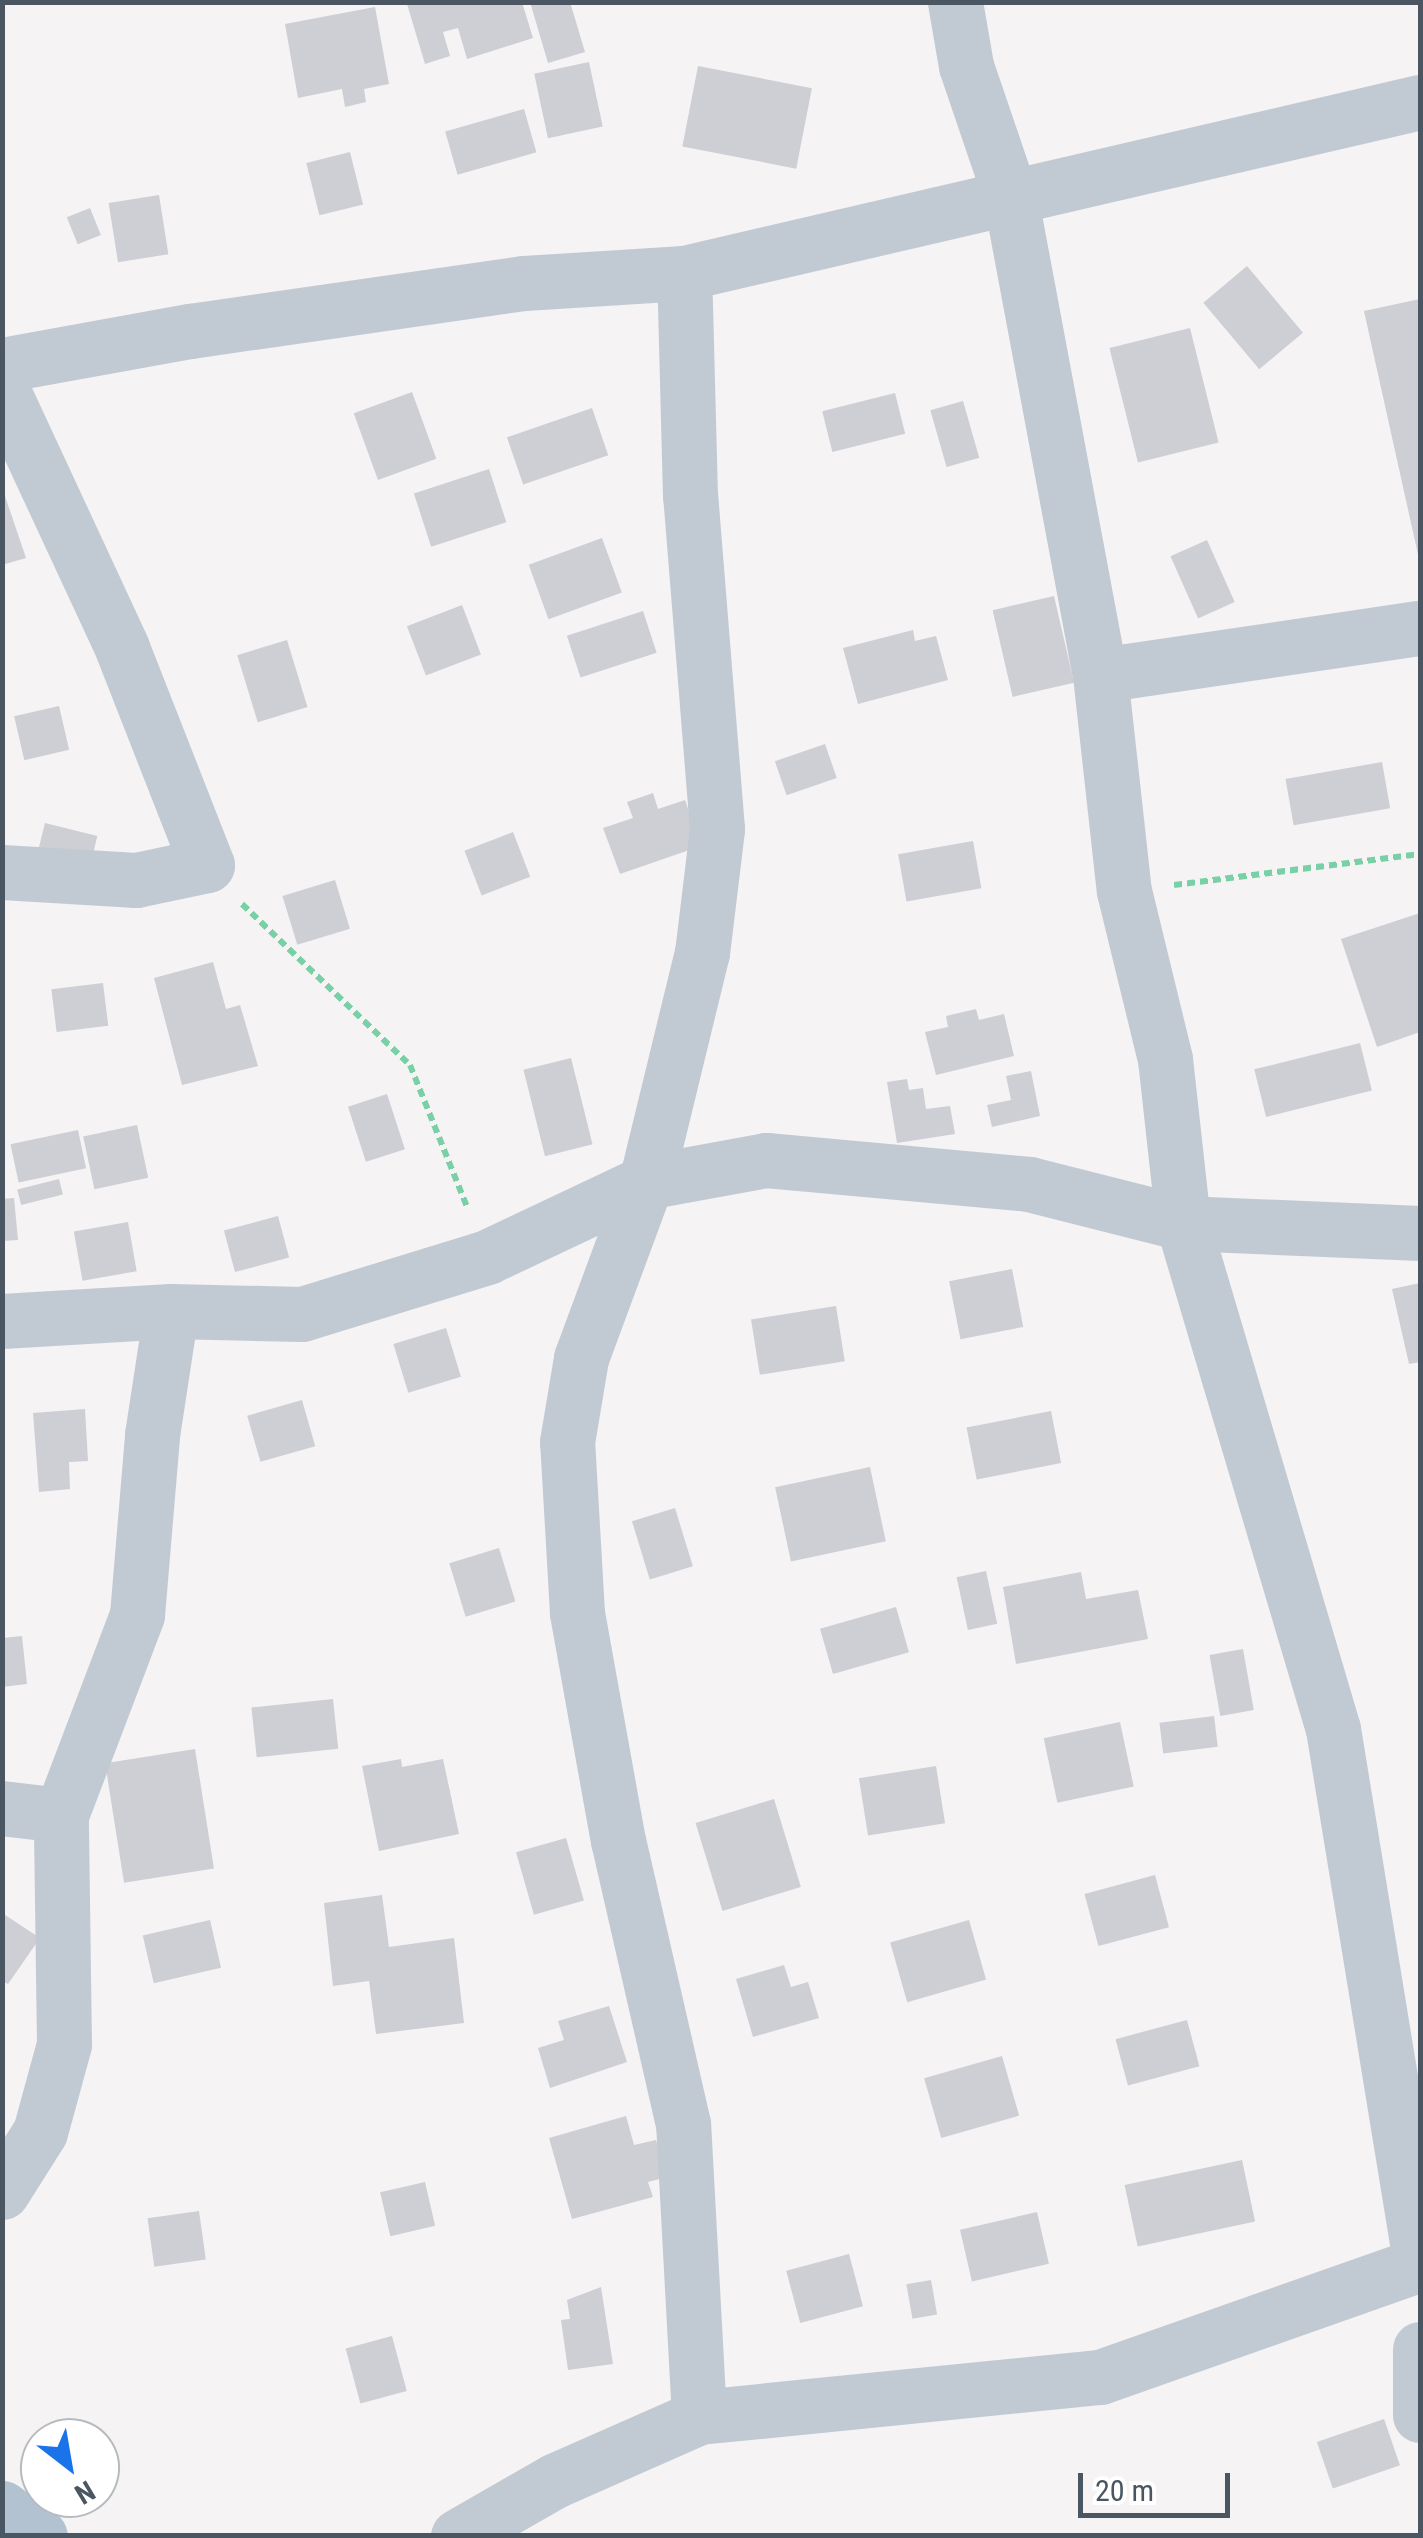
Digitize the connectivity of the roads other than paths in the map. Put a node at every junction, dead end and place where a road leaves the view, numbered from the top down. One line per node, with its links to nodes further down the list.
1 (955, 2): 3 (street)
2 (1420, 102): 3 (street)
3 (1010, 195): 4 (street); 8 (street)
4 (684, 273): 5 (street); 10 (street)
5 (2, 365)
6 (2, 388): 9 (street)
7 (1420, 628): 8 (street)
8 (1100, 675): 11 (street)
9 (2, 872)
10 (646, 1182): 11 (street); 13 (street); 21 (street)
11 (1183, 1223): 12 (street); 18 (street)
12 (1420, 1233)
13 (171, 1310): 14 (street); 16 (street)
14 (2, 1321)
15 (2, 1808): 16 (street)
16 (61, 1814): 17 (street)
17 (2, 2192)
18 (1420, 2262): 21 (street)
19 (1420, 2348): 20 (street)
20 (1420, 2414)
21 (699, 2417): 24 (street)
22 (2, 2508): 23 (main road)
23 (40, 2536)
24 (458, 2536)

